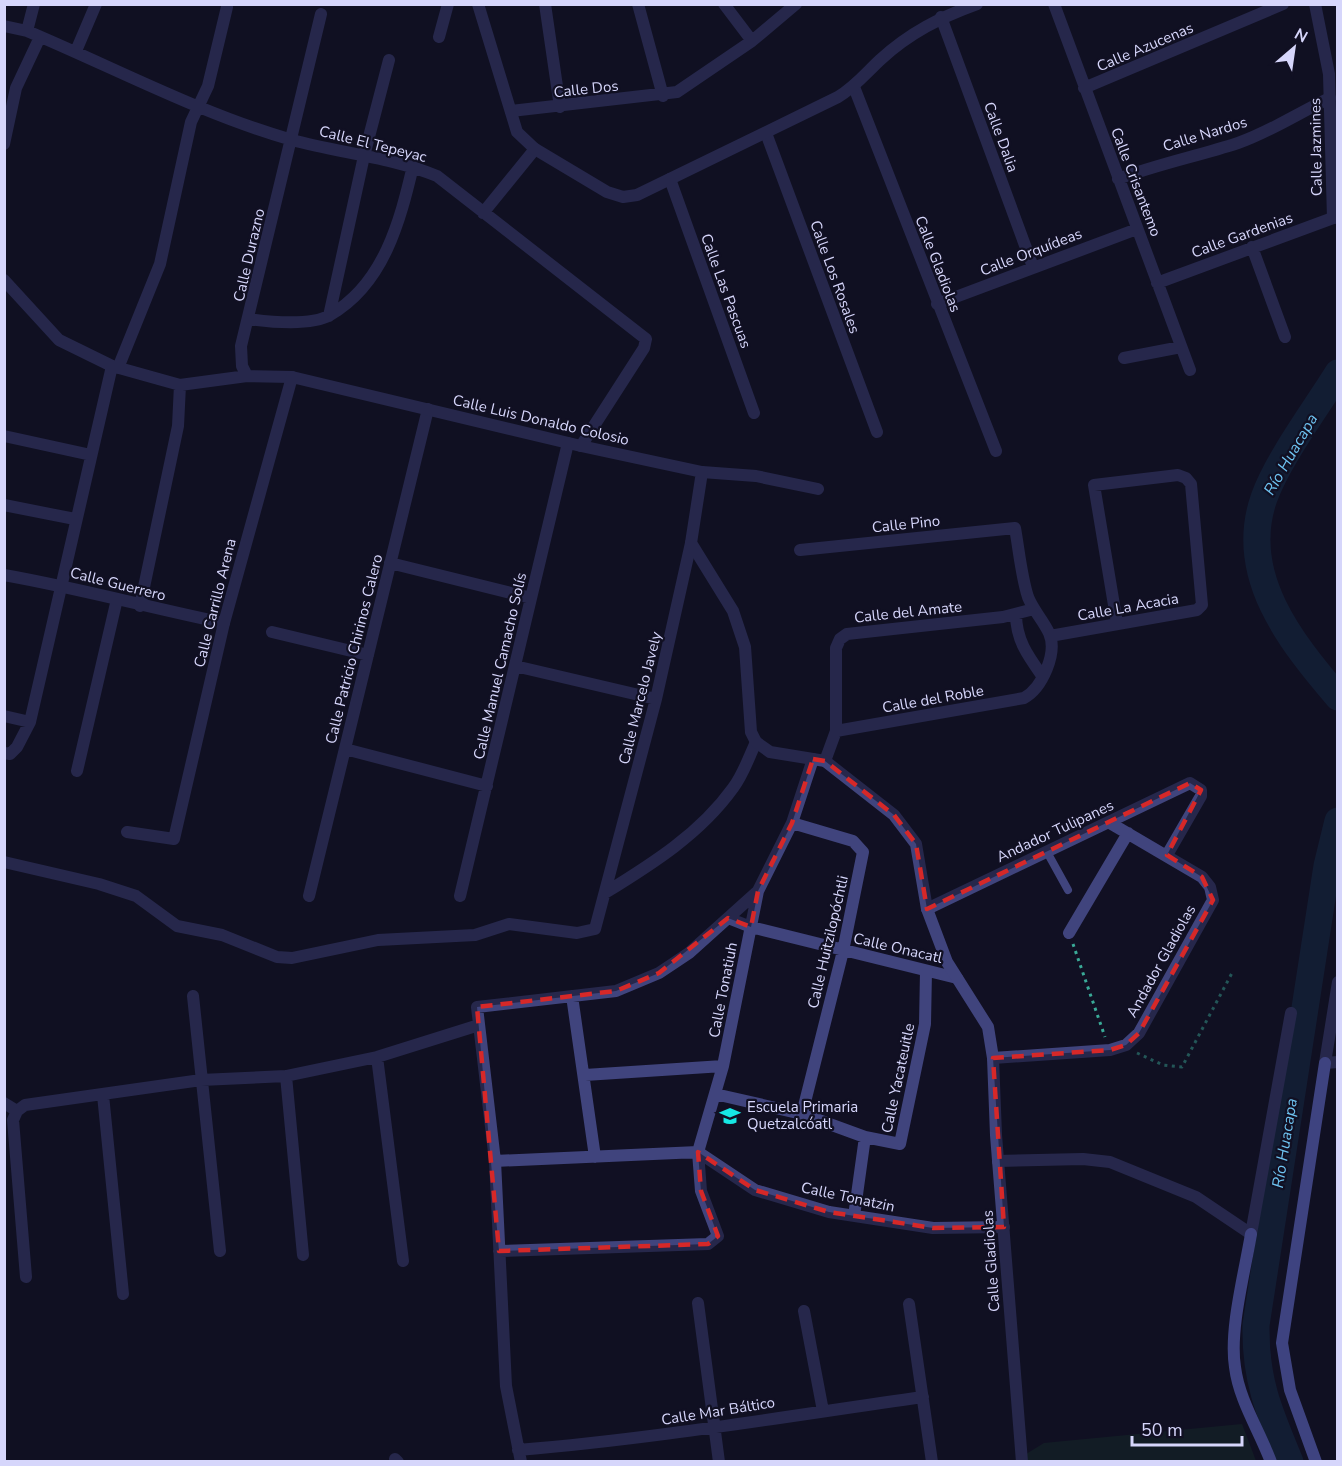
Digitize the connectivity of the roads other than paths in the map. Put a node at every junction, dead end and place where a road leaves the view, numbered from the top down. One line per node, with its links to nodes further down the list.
1 (34, 4): 17 (street)
2 (96, 4): 21 (street)
3 (448, 4): 19 (street)
4 (478, 4): 29 (street)
5 (545, 4): 28 (street)
6 (638, 4): 25 (street)
7 (724, 4): 20 (street)
8 (796, 4): 20 (street, Calle Dos)
9 (977, 4): 15 (street)
10 (1054, 4): 24 (street, Calle Crisantemo)
11 (1283, 4): 24 (street, Calle Azucenas)
12 (1315, 4): 26 (street, Calle Jazmines)
13 (227, 7): 27 (street)
14 (321, 14): 31 (street, Calle Durazno)
15 (941, 17): 23 (street); 42 (street, Calle Dalia)
16 (4, 26): 17 (street, Calle El Tepeyac)
17 (27, 32): 18 (street, Calle El Tepeyac)
18 (40, 37): 21 (street, Calle El Tepeyac); 32 (street)
19 (439, 38)
20 (752, 41): 25 (street, Calle Dos)
21 (76, 51): 27 (street, Calle El Tepeyac)
22 (389, 60): 34 (street)
23 (854, 87): 30 (street); 45 (street, Calle Gladiolas)
24 (1084, 88): 36 (street, Calle Crisantemo)
25 (663, 96): 28 (street, Calle Dos)
26 (1330, 98): 36 (street, Calle Nardos); 39 (street, Calle Jazmines)
27 (200, 107): 31 (street, Calle El Tepeyac); 51 (street)
28 (560, 107): 29 (street, Calle Dos)
29 (511, 111): 33 (street)
30 (765, 133): 37 (street); 58 (street, Calle Los Rosales)
31 (292, 140): 34 (street, Calle El Tepeyac); 47 (street, Calle Durazno)
32 (4, 144)
33 (535, 149): 37 (street); 38 (street)
34 (364, 156): 35 (street, Calle El Tepeyac); 46 (street)
35 (413, 166): 38 (street, Calle El Tepeyac); 46 (street)
36 (1118, 178): 40 (street, Calle Crisantemo)
37 (670, 179): 57 (street, Calle Las Pascuas)
38 (483, 213): 61 (street, Calle El Tepeyac)
39 (1335, 218): 41 (street, Calle Gardenias)
40 (1137, 229): 42 (street, Calle Orquídeas); 43 (street, Calle Crisantemo)
41 (1252, 247): 43 (street, Calle Gardenias); 48 (street)
42 (1033, 267): 45 (street, Calle Orquídeas)
43 (1157, 283): 49 (street, Calle Crisantemo)
44 (6, 284): 51 (street)
45 (937, 304): 62 (street, Calle Gladiolas)
46 (329, 316): 47 (street)
47 (249, 318): 53 (street, Calle Durazno)
48 (1285, 337)
49 (1181, 347): 50 (street); 52 (street, Calle Crisantemo)
50 (1124, 358)
51 (115, 367): 55 (street); 63 (street)
52 (1190, 370)
53 (247, 376): 54 (street, Calle Luis Donaldo Colosio); 55 (street, Calle Luis Donaldo Colosio)
54 (292, 377): 56 (street, Calle Luis Donaldo Colosio); 78 (street, Calle Carrillo Arena)
55 (180, 385): 75 (street)
56 (428, 409): 60 (street, Calle Luis Donaldo Colosio); 70 (street, Calle Patricio Chirinos Calero)
57 (754, 413)
58 (877, 432)
59 (4, 436): 63 (street)
60 (568, 443): 61 (street, Calle Luis Donaldo Colosio); 73 (street, Calle Manuel Camacho Solís)
61 (581, 446): 64 (street, Calle Luis Donaldo Colosio)
62 (996, 451)
63 (91, 455): 67 (street)
64 (702, 472): 65 (street, Calle Luis Donaldo Colosio); 68 (street, Calle Marcelo Javely)
65 (818, 489)
66 (4, 506): 67 (street)
67 (75, 519): 72 (street)
68 (691, 543): 85 (street, Calle Marcelo Javely); 89 (street)
69 (800, 550): 76 (street, Calle Pino)
70 (390, 563): 73 (street); 82 (street, Calle Patricio Chirinos Calero)
71 (4, 575): 72 (street, Calle Guerrero)
72 (62, 585): 74 (street, Calle Guerrero); 87 (street)
73 (531, 598): 83 (street, Calle Manuel Camacho Solís)
74 (117, 600): 75 (street, Calle Guerrero); 93 (street)
75 (140, 606): 78 (street, Calle Guerrero)
76 (1034, 609): 77 (street, Calle del Amate); 81 (street)
77 (1016, 614): 84 (street); 88 (street, Calle del Amate)
78 (224, 623): 97 (street, Calle Carrillo Arena)
79 (1117, 623): 79 (street, Calle La Acacia); 81 (street, Calle La Acacia)
80 (272, 632): 82 (street)
81 (1050, 636): 84 (street)
82 (368, 655): 90 (street, Calle Patricio Chirinos Calero)
83 (515, 666): 85 (street); 94 (street, Calle Manuel Camacho Solís)
84 (1043, 677): 88 (street, Calle del Roble)
85 (656, 699): 104 (street, Calle Marcelo Javely)
86 (4, 716): 87 (street)
87 (30, 722): 91 (street)
88 (836, 731): 92 (street, Calle del Amate)
89 (756, 742): 92 (street); 104 (street)
90 (345, 749): 94 (street); 105 (street, Calle Patricio Chirinos Calero)
91 (4, 753)
92 (819, 760): 95 (street, Calle del Amate); 107 (street, Calle Gladiolas)
93 (77, 771)
94 (487, 786): 106 (street, Calle Manuel Camacho Solís)
95 (792, 823): 103 (street, Calle del Amate); 111 (street, Calle Huitzilopóchtli)
96 (1110, 823): 98 (street); 99 (street, Andador Tulipanes); 100 (street, Andador Tulipanes)
97 (127, 832)
98 (1128, 833): 100 (street); 110 (street)
99 (1047, 852): 102 (lane); 107 (street, Andador Tulipanes)
100 (1167, 855): 120 (street, Andador Gladiolas)
101 (4, 862): 104 (street, Calle Marcelo Javely)
102 (1068, 890)
103 (758, 891): 108 (street); 109 (street, Calle Tonatiuh)
104 (605, 893)
105 (309, 896)
106 (460, 896)
107 (927, 909): 113 (street, Calle Gladiolas)
108 (728, 918): 109 (street, Calle Onacatl); 116 (street)
109 (751, 927): 111 (street, Calle Onacatl); 122 (street, Calle Tonatiuh)
110 (1069, 933)
111 (843, 951): 112 (street, Calle Onacatl); 130 (street, Calle Huitzilopóchtli)
112 (926, 971): 113 (street, Calle Onacatl); 131 (street, Calle Yacateuitle)
113 (957, 978): 120 (street, Calle Gladiolas)
114 (1338, 982): 121 (street)
115 (193, 996): 125 (street)
116 (572, 996): 118 (street); 123 (street)
117 (1291, 1012): 138 (street)
118 (479, 1025): 119 (street); 134 (street)
119 (377, 1057): 124 (street); 142 (street)
120 (993, 1058): 135 (street, Calle Gladiolas)
121 (1331, 1063): 156 (main road)
122 (723, 1066): 123 (street); 126 (street, Calle Tonatiuh)
123 (585, 1075): 133 (street)
124 (286, 1076): 125 (street); 141 (street)
125 (201, 1080): 127 (street); 139 (street)
126 (715, 1094): 130 (street, Calle Yacateuitle); 132 (street, Calle Tonatiuh)
127 (103, 1095): 129 (street); 144 (street)
128 (4, 1103): 129 (street)
129 (16, 1111): 143 (street)
130 (802, 1114): 131 (street, Calle Yacateuitle)
131 (865, 1137): 136 (street)
132 (698, 1152): 133 (street); 136 (street, Calle Tonatzin); 140 (street)
133 (595, 1157): 134 (street)
134 (495, 1161): 140 (street)
135 (998, 1161): 137 (street, Calle Gladiolas); 138 (street)
136 (854, 1216): 137 (street, Calle Tonatzin)
137 (1004, 1227): 154 (street, Calle Gladiolas)
138 (1251, 1234): 155 (main road)
139 (220, 1251)
140 (499, 1251): 151 (street)
141 (303, 1256)
142 (404, 1261)
143 (26, 1277)
144 (123, 1294)
145 (698, 1303): 150 (street)
146 (909, 1304): 148 (street)
147 (804, 1311): 149 (street)
148 (923, 1396): 149 (street, Calle Mar Báltico); 153 (street)
149 (823, 1411): 150 (street, Calle Mar Báltico)
150 (715, 1425): 151 (street, Calle Mar Báltico); 152 (street)
151 (519, 1456)
152 (719, 1461)
153 (932, 1461)
154 (1022, 1461)
155 (1271, 1461)
156 (1316, 1461)

